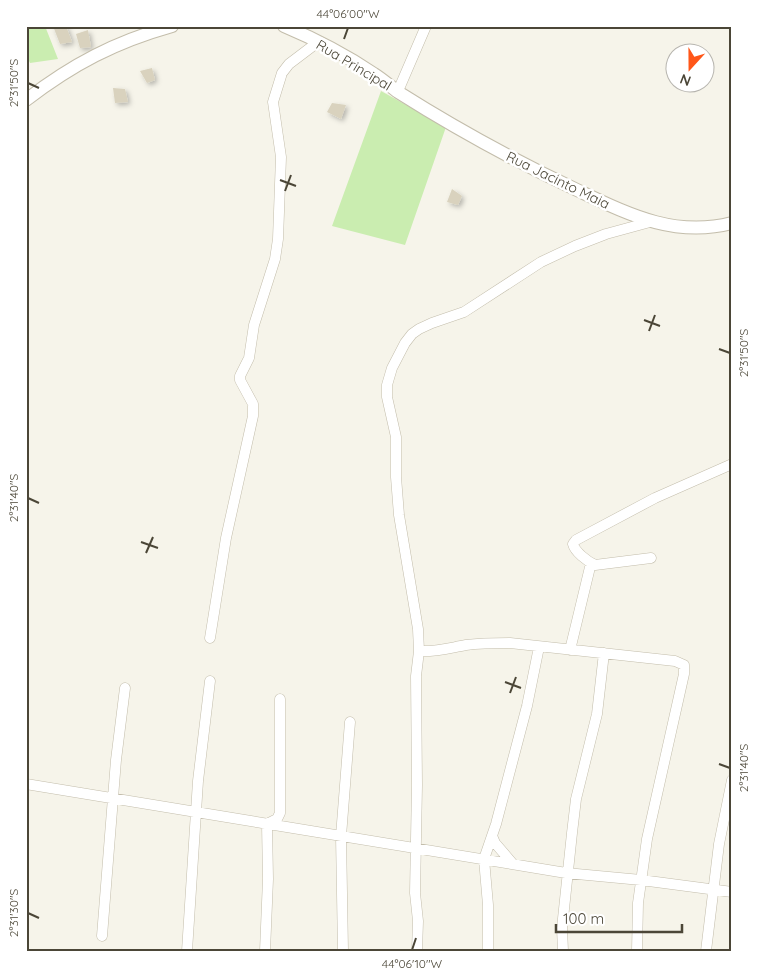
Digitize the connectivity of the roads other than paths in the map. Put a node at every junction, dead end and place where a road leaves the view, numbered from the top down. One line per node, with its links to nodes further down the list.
1 (172, 26): 6 (street)
2 (284, 26): 4 (street, Rua Principal)
3 (426, 26): 5 (street)
4 (318, 42): 5 (street, Rua Principal); 12 (street)
5 (398, 91): 7 (street, Rua Jacinto Maia)
6 (26, 100)
7 (650, 222): 8 (street, Rua Jacinto Maia); 15 (street)
8 (732, 223)
9 (732, 464): 11 (street)
10 (652, 558): 11 (street)
11 (591, 563): 14 (street)
12 (210, 638)
13 (539, 647): 14 (street); 15 (street); 27 (street)
14 (570, 650): 16 (street)
15 (419, 651): 28 (street)
16 (604, 653): 31 (street); 32 (street)
17 (210, 681): 24 (street)
18 (125, 688): 23 (street)
19 (280, 699): 25 (street)
20 (350, 722): 26 (street)
21 (732, 780): 33 (street)
22 (26, 784): 23 (street)
23 (114, 800): 24 (street); 35 (street)
24 (196, 813): 25 (street); 36 (street)
25 (267, 824): 26 (street); 37 (street)
26 (342, 836): 28 (street); 38 (street)
27 (492, 836): 29 (street); 30 (street)
28 (415, 849): 29 (street); 39 (street)
29 (484, 859): 30 (street); 40 (street)
30 (513, 864): 31 (street)
31 (566, 873): 32 (street); 41 (street)
32 (641, 880): 33 (street); 42 (street)
33 (713, 889): 34 (street); 43 (street)
34 (732, 892)
35 (102, 936)
36 (187, 951)
37 (265, 951)
38 (343, 951)
39 (416, 951)
40 (488, 951)
41 (563, 951)
42 (637, 951)
43 (706, 951)

